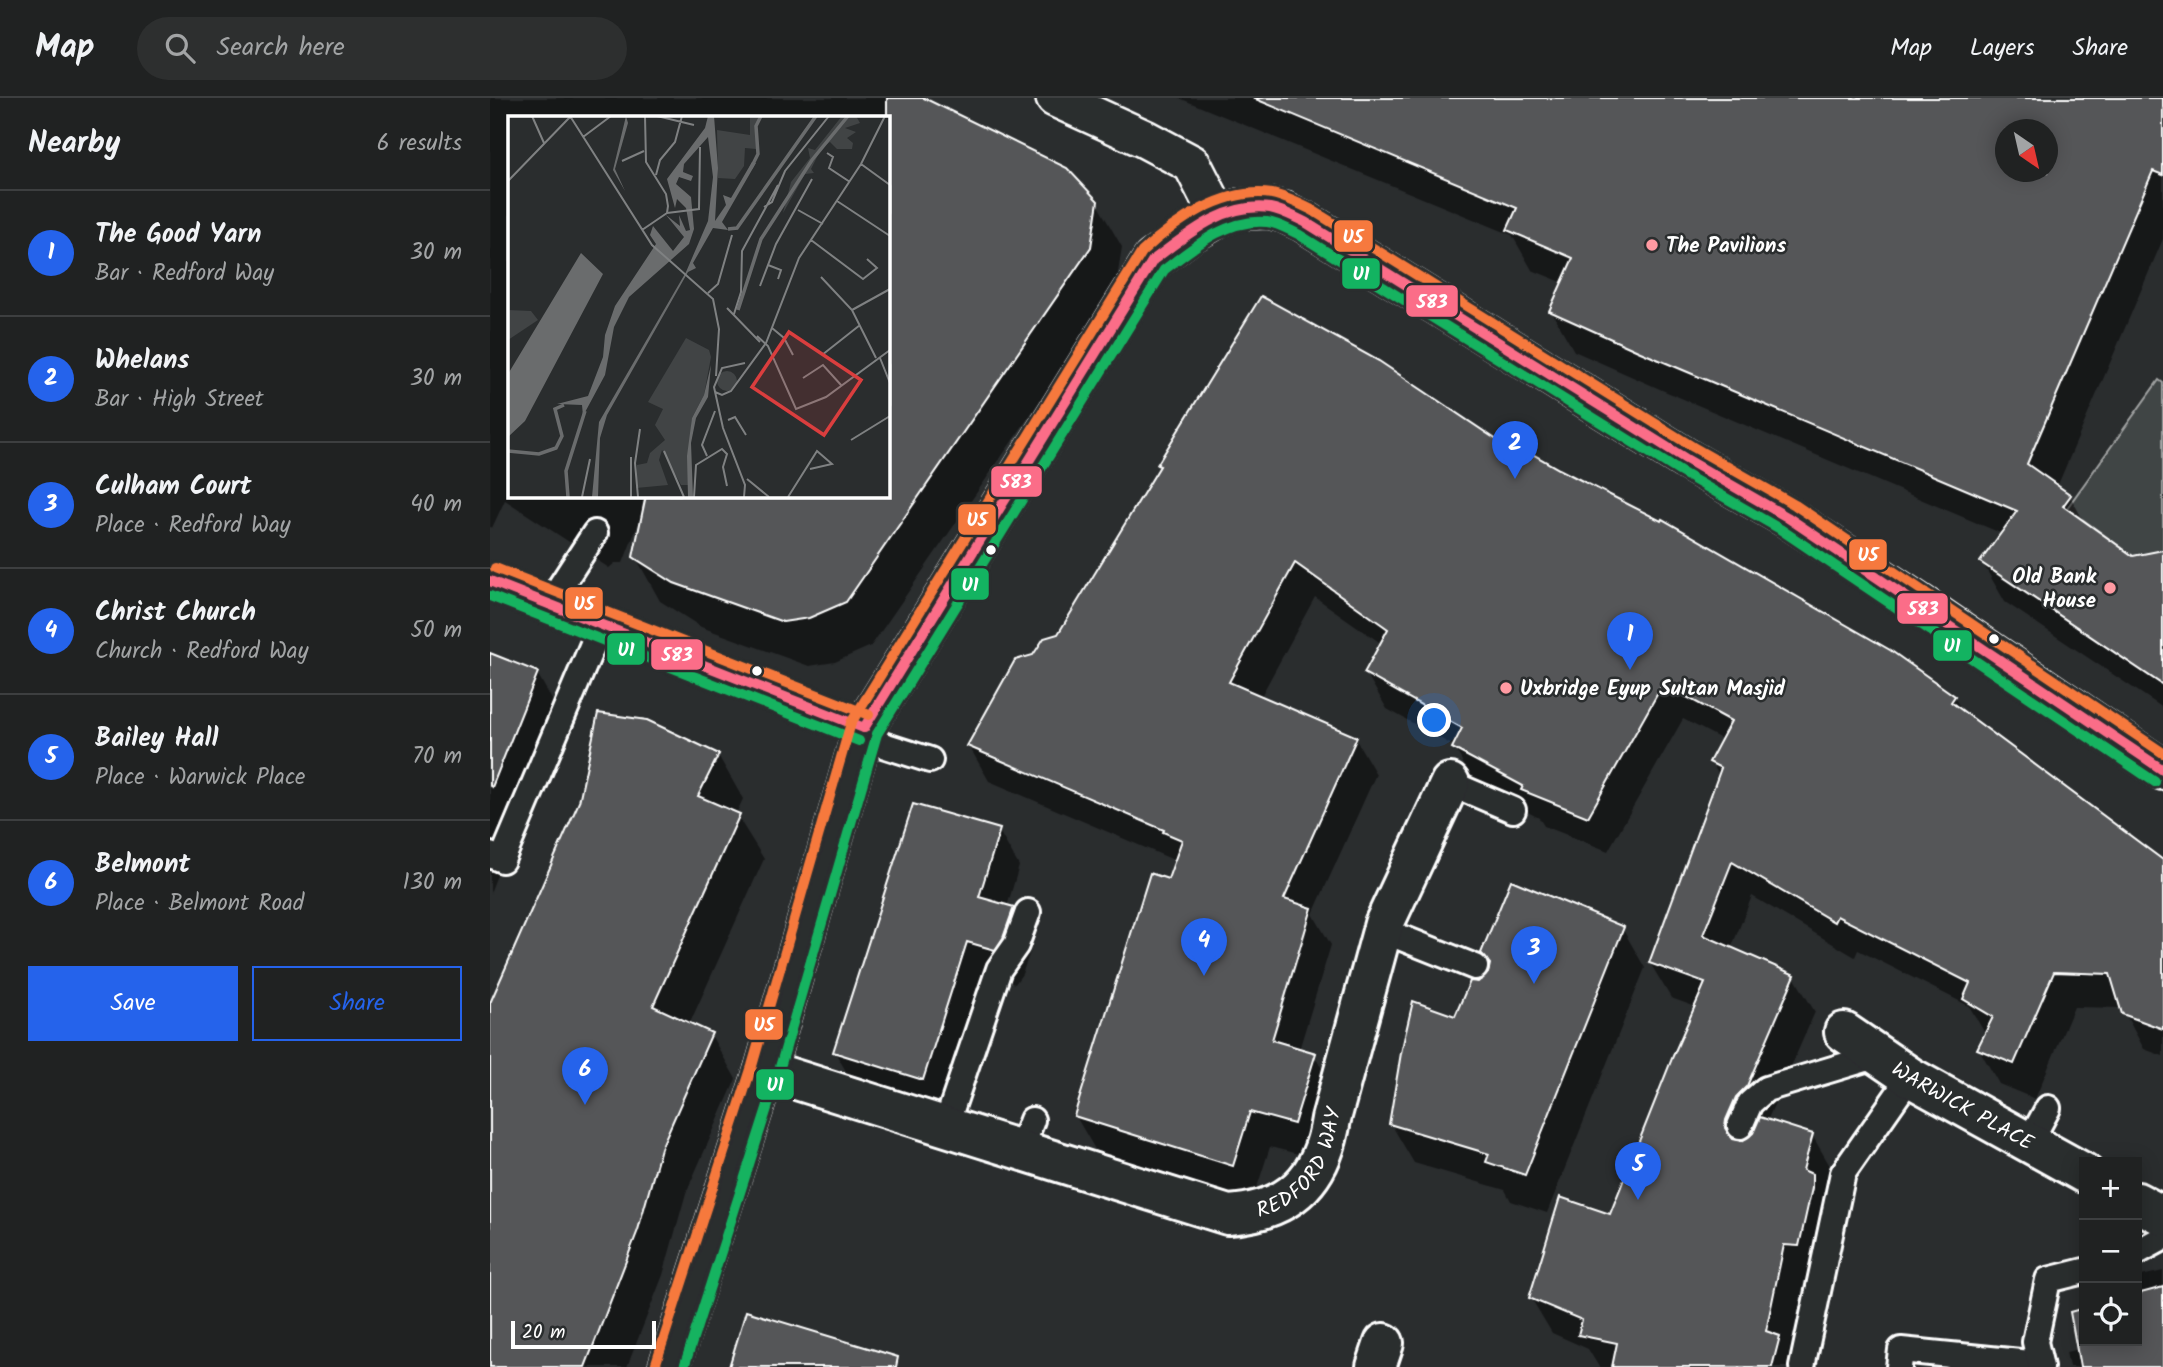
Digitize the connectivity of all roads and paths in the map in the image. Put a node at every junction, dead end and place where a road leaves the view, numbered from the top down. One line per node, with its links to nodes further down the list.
1 (1055, 98): 2 (street)
2 (1217, 213): 7 (street); 9 (street)
3 (595, 533): 5 (lane)
4 (490, 582): 5 (lane)
5 (549, 604): 6 (lane)
6 (601, 625): 7 (lane); 12 (lane)
7 (862, 733): 8 (lane); 18 (street)
8 (930, 760)
9 (2160, 760)
10 (1450, 782): 11 (lane); 14 (street, REDFORD WAY)
11 (1513, 810)
12 (490, 855)
13 (1028, 912): 21 (lane)
14 (1382, 930): 15 (lane); 21 (street, REDFORD WAY)
15 (1475, 967)
16 (1844, 1032): 17 (street, WARWICK PLACE)
17 (1879, 1055): 19 (street, WARWICK PLACE); 22 (lane)
18 (765, 1070): 21 (street, REDFORD WAY); 31 (street)
19 (1910, 1077): 23 (street, WARWICK PLACE); 32 (lane)
20 (2048, 1108): 23 (lane)
21 (946, 1125)
22 (1740, 1126)
23 (2029, 1143): 24 (street, WARWICK PLACE)
24 (2079, 1170)
25 (2142, 1205): 26 (street)
26 (2163, 1216)
27 (2163, 1238): 28 (lane)
28 (2142, 1249)
29 (2079, 1272): 30 (lane)
30 (2041, 1365): 33 (lane)
31 (669, 1367)
32 (1802, 1367)
33 (1899, 1367)

